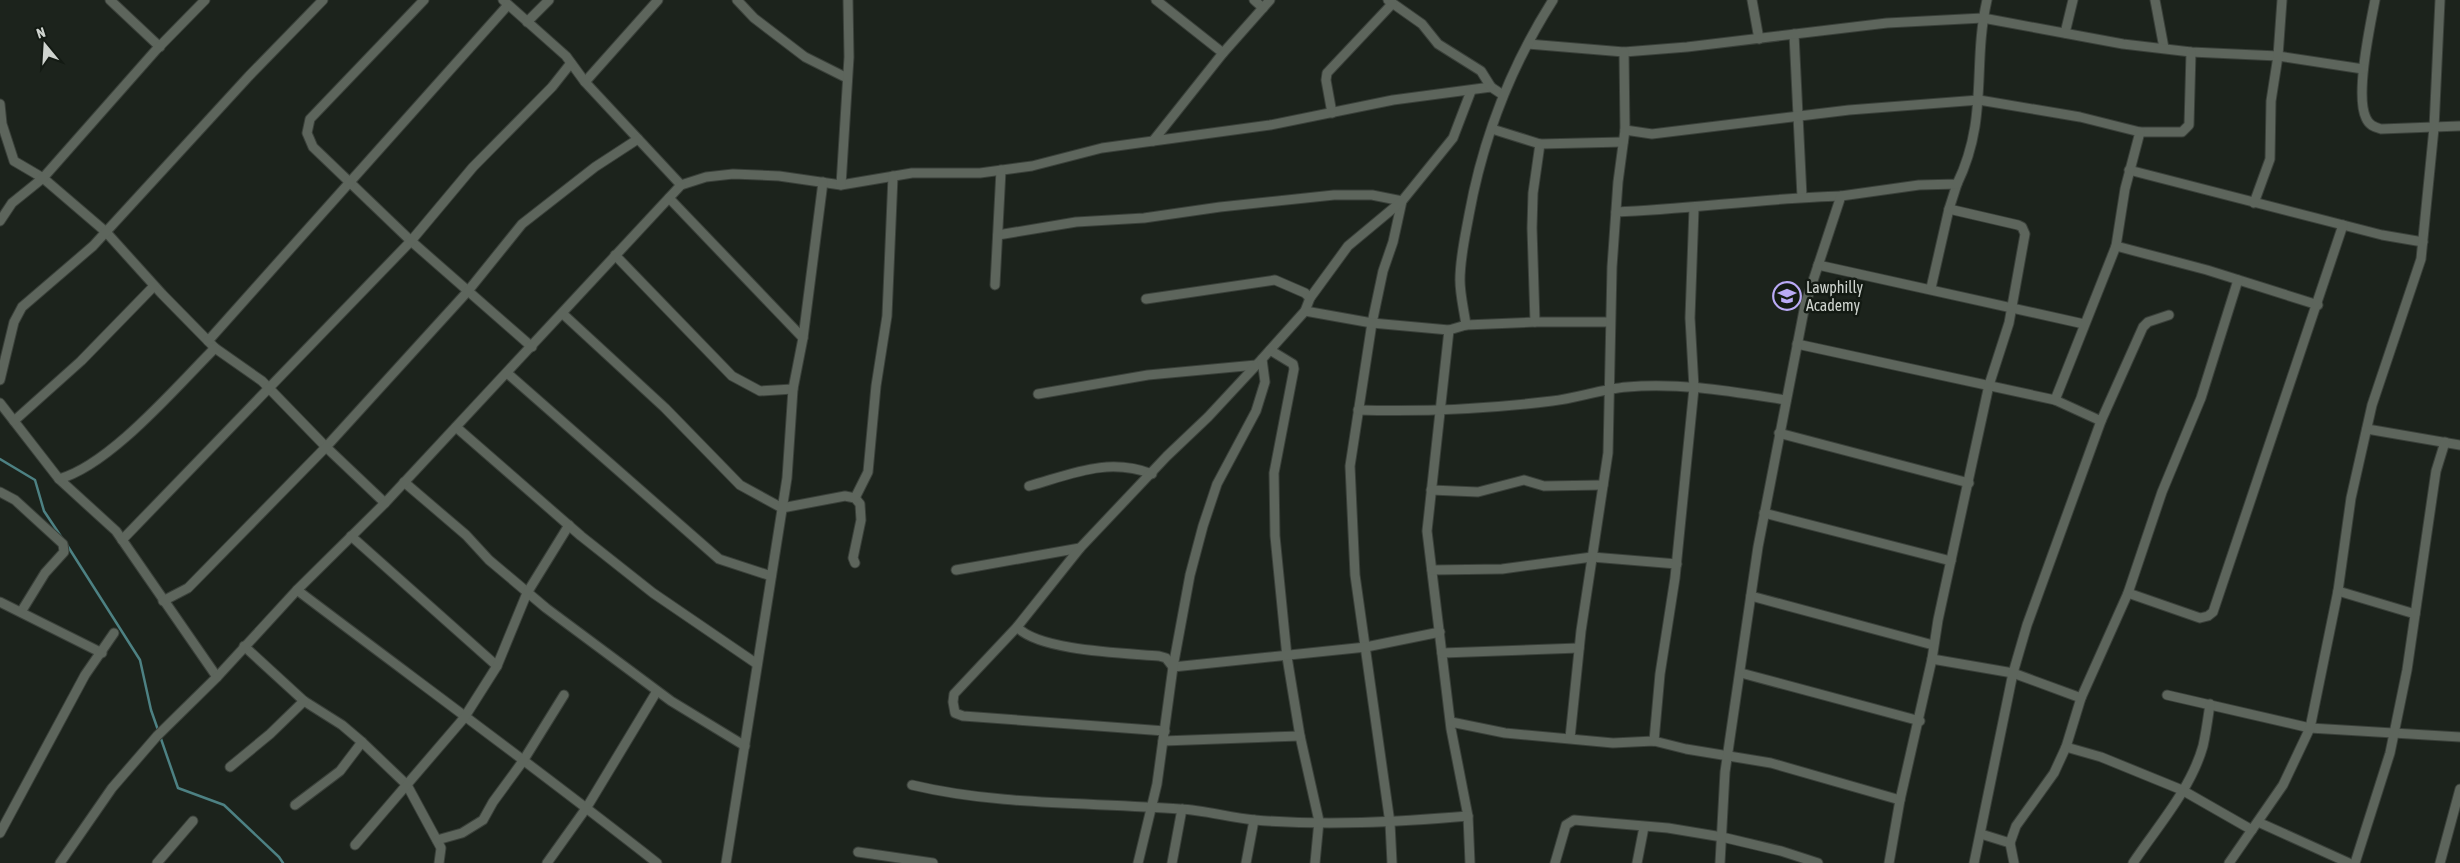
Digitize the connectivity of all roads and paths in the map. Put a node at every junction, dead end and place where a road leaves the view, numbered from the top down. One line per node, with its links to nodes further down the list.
1 (110, 0): 29 (street)
2 (205, 0): 29 (street)
3 (323, 0): 74 (street)
4 (424, 0): 59 (street)
5 (549, 0): 24 (street)
6 (658, 0): 38 (street)
7 (737, 0): 37 (street)
8 (848, 0): 37 (street)
9 (1156, 0): 33 (street)
10 (1254, 0): 22 (street)
11 (1270, 0): 22 (street)
12 (1553, 0): 28 (street)
13 (1752, 0): 27 (street)
14 (1987, 0): 23 (street)
15 (2073, 0): 25 (street)
16 (2155, 0): 30 (street)
17 (2282, 0): 34 (street)
18 (2375, 0): 36 (street)
19 (2440, 0): 47 (street)
20 (506, 2): 24 (street); 59 (street)
21 (1390, 2): 39 (street); 44 (street)
22 (1263, 8): 33 (street)
23 (1983, 18): 25 (street); 26 (street); 42 (street)
24 (527, 22): 35 (street)
25 (2065, 33): 30 (street)
26 (1794, 34): 27 (street); 45 (street)
27 (1758, 39): 31 (street)
28 (1528, 44): 31 (street); 41 (street)
29 (160, 47): 58 (street)
30 (2164, 48): 32 (street)
31 (1624, 52): 49 (street)
32 (2191, 52): 34 (street); 50 (street)
33 (1223, 53): 52 (street)
34 (2278, 56): 36 (street); 68 (street)
35 (571, 63): 38 (street); 76 (street)
36 (2363, 69): 47 (street)
37 (847, 78): 63 (street)
38 (585, 82): 51 (street)
39 (1491, 87): 40 (street); 41 (street)
40 (1471, 91): 44 (street); 67 (street)
41 (1503, 94): 48 (street)
42 (1979, 100): 45 (street); 50 (street); 61 (street)
43 (0, 104): 58 (street)
44 (1332, 113): 52 (street)
45 (1797, 116): 49 (street); 65 (street)
46 (2460, 126): 47 (street)
47 (2434, 128): 77 (street)
48 (1492, 129): 54 (street); 97 (street)
49 (1625, 130): 53 (street)
50 (2140, 132): 56 (street)
51 (638, 139): 62 (street); 85 (street)
52 (1153, 142): 55 (street)
53 (1624, 142): 54 (street); 71 (street)
54 (1540, 144): 93 (street)
55 (1001, 170): 57 (street); 75 (street)
56 (2129, 170): 68 (street); 78 (street)
57 (893, 176): 63 (street); 135 (street)
58 (43, 178): 72 (street); 74 (street)
59 (350, 182): 76 (street); 100 (street)
60 (823, 182): 62 (street); 63 (street); 99 (street)
61 (1957, 184): 64 (street); 70 (street)
62 (681, 185): 66 (street)
63 (841, 185)
64 (1841, 196): 65 (street); 80 (street)
65 (1802, 197): 69 (street)
66 (669, 198): 79 (street); 99 (street)
67 (1402, 201): 75 (street); 86 (street); 95 (street)
68 (2254, 203): 73 (street)
69 (1694, 208): 71 (street); 110 (street)
70 (1949, 209): 84 (street); 89 (street)
71 (1616, 212): 94 (street)
72 (0, 221)
73 (2343, 225): 77 (street); 88 (street)
74 (106, 232): 83 (street); 107 (street)
75 (998, 235): 82 (street)
76 (411, 241): 85 (street); 109 (street)
77 (2423, 242): 122 (street)
78 (2116, 246): 81 (street); 96 (street)
79 (615, 255): 91 (street); 111 (street)
80 (1818, 265): 84 (street); 101 (street)
81 (2238, 280): 88 (street); 153 (street)
82 (995, 285)
83 (154, 286): 100 (street); 119 (street)
84 (1931, 288): 89 (street)
85 (468, 290): 102 (street); 126 (street)
86 (1310, 298): 87 (street); 90 (street)
87 (1146, 299)
88 (2318, 305): 153 (street)
89 (2012, 306): 96 (street); 108 (street)
90 (1305, 311): 95 (street); 104 (street)
91 (563, 314): 102 (street); 137 (street)
92 (2169, 315): 120 (street)
93 (1535, 322): 94 (street); 97 (street)
94 (1609, 322): 112 (street)
95 (1372, 323): 98 (street); 117 (street)
96 (2084, 324): 115 (street)
97 (1466, 325): 98 (street)
98 (1449, 330): 118 (street)
99 (803, 338): 111 (street)
100 (208, 341): 103 (street)
101 (1797, 344): 108 (street); 114 (street)
102 (532, 347): 106 (street)
103 (216, 348): 109 (street); 128 (street)
104 (1270, 350): 105 (street); 168 (street)
105 (1259, 362): 113 (street); 127 (street); 172 (street)
106 (507, 373): 121 (street); 149 (street)
107 (0, 380)
108 (1989, 385): 115 (street); 130 (street)
109 (268, 387): 126 (street); 141 (street)
110 (1694, 388): 112 (street); 114 (street); 146 (street)
111 (793, 389): 137 (street)
112 (1608, 391): 118 (street); 131 (street)
113 (1038, 394)
114 (1786, 400): 123 (street)
115 (2055, 400): 120 (street)
116 (0, 403): 119 (street)
117 (1358, 410): 118 (street); 164 (street)
118 (1439, 411): 133 (street)
119 (14, 421): 128 (street)
120 (2101, 421): 174 (street)
121 (456, 427): 129 (street); 139 (street)
122 (2367, 429): 124 (street); 151 (street)
123 (1779, 433): 130 (street); 138 (street)
124 (2445, 442): 125 (street); 158 (street)
125 (2460, 445)
126 (326, 447): 136 (street); 155 (street)
127 (1152, 474): 132 (street); 142 (street)
128 (59, 479): 141 (street)
129 (404, 482): 136 (street); 152 (street)
130 (1969, 483): 144 (street)
131 (1603, 485): 133 (street); 143 (street)
132 (1029, 486)
133 (1430, 490): 148 (street)
134 (0, 492): 157 (street)
135 (855, 498): 137 (street); 145 (street)
136 (385, 503): 140 (street)
137 (782, 508): 149 (street)
138 (1764, 513): 144 (street); 154 (street)
139 (569, 525): 152 (street); 170 (street)
140 (351, 536): 150 (street); 171 (street)
141 (122, 540): 155 (street)
142 (1080, 548): 147 (street); 159 (street)
143 (1592, 557): 146 (street); 148 (street); 165 (street)
144 (1951, 561): 162 (street)
145 (855, 562)
146 (1677, 564): 192 (street)
147 (956, 570)
148 (1432, 570): 160 (street)
149 (771, 576): 170 (street)
150 (297, 590): 163 (street); 182 (street)
151 (2338, 591): 158 (street); 185 (street)
152 (527, 593): 171 (street); 176 (street)
153 (2128, 593): 179 (street)
154 (1751, 596): 162 (street); 173 (street)
155 (163, 601): 175 (street)
156 (0, 602): 157 (street)
157 (21, 612): 166 (street)
158 (2414, 614): 187 (street)
159 (1017, 627): 172 (street); 186 (street)
160 (1440, 632): 164 (street); 167 (street)
161 (114, 634): 166 (street)
162 (1933, 645): 169 (street)
163 (244, 646): 175 (street); 180 (street)
164 (1366, 647): 168 (street); 213 (street)
165 (1579, 648): 167 (street); 190 (street)
166 (102, 653): 216 (street)
167 (1442, 653): 184 (street)
168 (1287, 657): 172 (street); 188 (street)
169 (1932, 659): 174 (street); 183 (street)
170 (757, 664): 194 (street)
171 (497, 666): 182 (street)
172 (1173, 667): 186 (street)
173 (1741, 673): 183 (street); 196 (street)
174 (2013, 674): 179 (street); 217 (street)
175 (217, 678): 225 (street)
176 (657, 691): 194 (street); 205 (street)
177 (2167, 695): 181 (street)
178 (564, 696): 197 (street)
179 (2082, 698): 195 (street)
180 (304, 702): 193 (street); 198 (street)
181 (2210, 704): 185 (street); 202 (street)
182 (464, 718): 197 (street); 200 (street)
183 (1920, 721): 203 (street)
184 (1451, 722): 190 (street); 208 (street)
185 (2310, 728): 187 (street); 212 (street)
186 (1165, 731): 191 (street)
187 (2392, 734): 189 (street); 246 (street)
188 (1300, 736): 191 (street); 211 (street)
189 (2460, 737)
190 (1570, 738): 192 (street)
191 (1164, 741): 206 (street)
192 (1654, 741): 196 (street)
193 (362, 742): 200 (street); 204 (street)
194 (745, 746): 229 (street)
195 (2066, 747): 202 (street); 220 (street)
196 (1729, 756): 203 (street); 218 (street)
197 (523, 761): 205 (street); 219 (street)
198 (230, 766)
199 (912, 784): 206 (street)
200 (407, 785): 219 (street); 221 (street)
201 (2460, 789): 247 (street)
202 (2182, 790): 215 (street); 243 (street)
203 (1900, 800): 240 (street)
204 (295, 805)
205 (587, 807): 223 (street); 228 (street)
206 (1151, 807): 207 (street); 231 (street)
207 (1182, 809): 209 (street); 232 (street)
208 (1468, 816): 213 (street); 236 (street)
209 (1254, 820): 211 (street); 233 (street)
210 (193, 821): 226 (street)
211 (1319, 821): 213 (street); 234 (street)
212 (2258, 822): 215 (street); 245 (street)
213 (1390, 823): 235 (street)
214 (1644, 828): 218 (street); 237 (street); 238 (street)
215 (2252, 830): 244 (street)
216 (0, 833)
217 (1981, 834): 220 (street); 241 (street)
218 (1722, 837): 224 (street); 239 (street)
219 (437, 840): 227 (street)
220 (2010, 844): 242 (street)
221 (355, 845)
222 (858, 852): 230 (street)
223 (653, 862)
224 (1813, 862)
225 (60, 863)
226 (157, 863)
227 (439, 863)
228 (547, 863)
229 (726, 863)
230 (933, 863)
231 (1138, 863)
232 (1172, 863)
233 (1246, 863)
234 (1315, 863)
235 (1392, 863)
236 (1470, 863)
237 (1555, 863)
238 (1637, 863)
239 (1720, 863)
240 (1889, 863)
241 (1974, 863)
242 (2014, 863)
243 (2133, 863)
244 (2229, 863)
245 (2349, 863)
246 (2355, 863)
247 (2440, 863)

